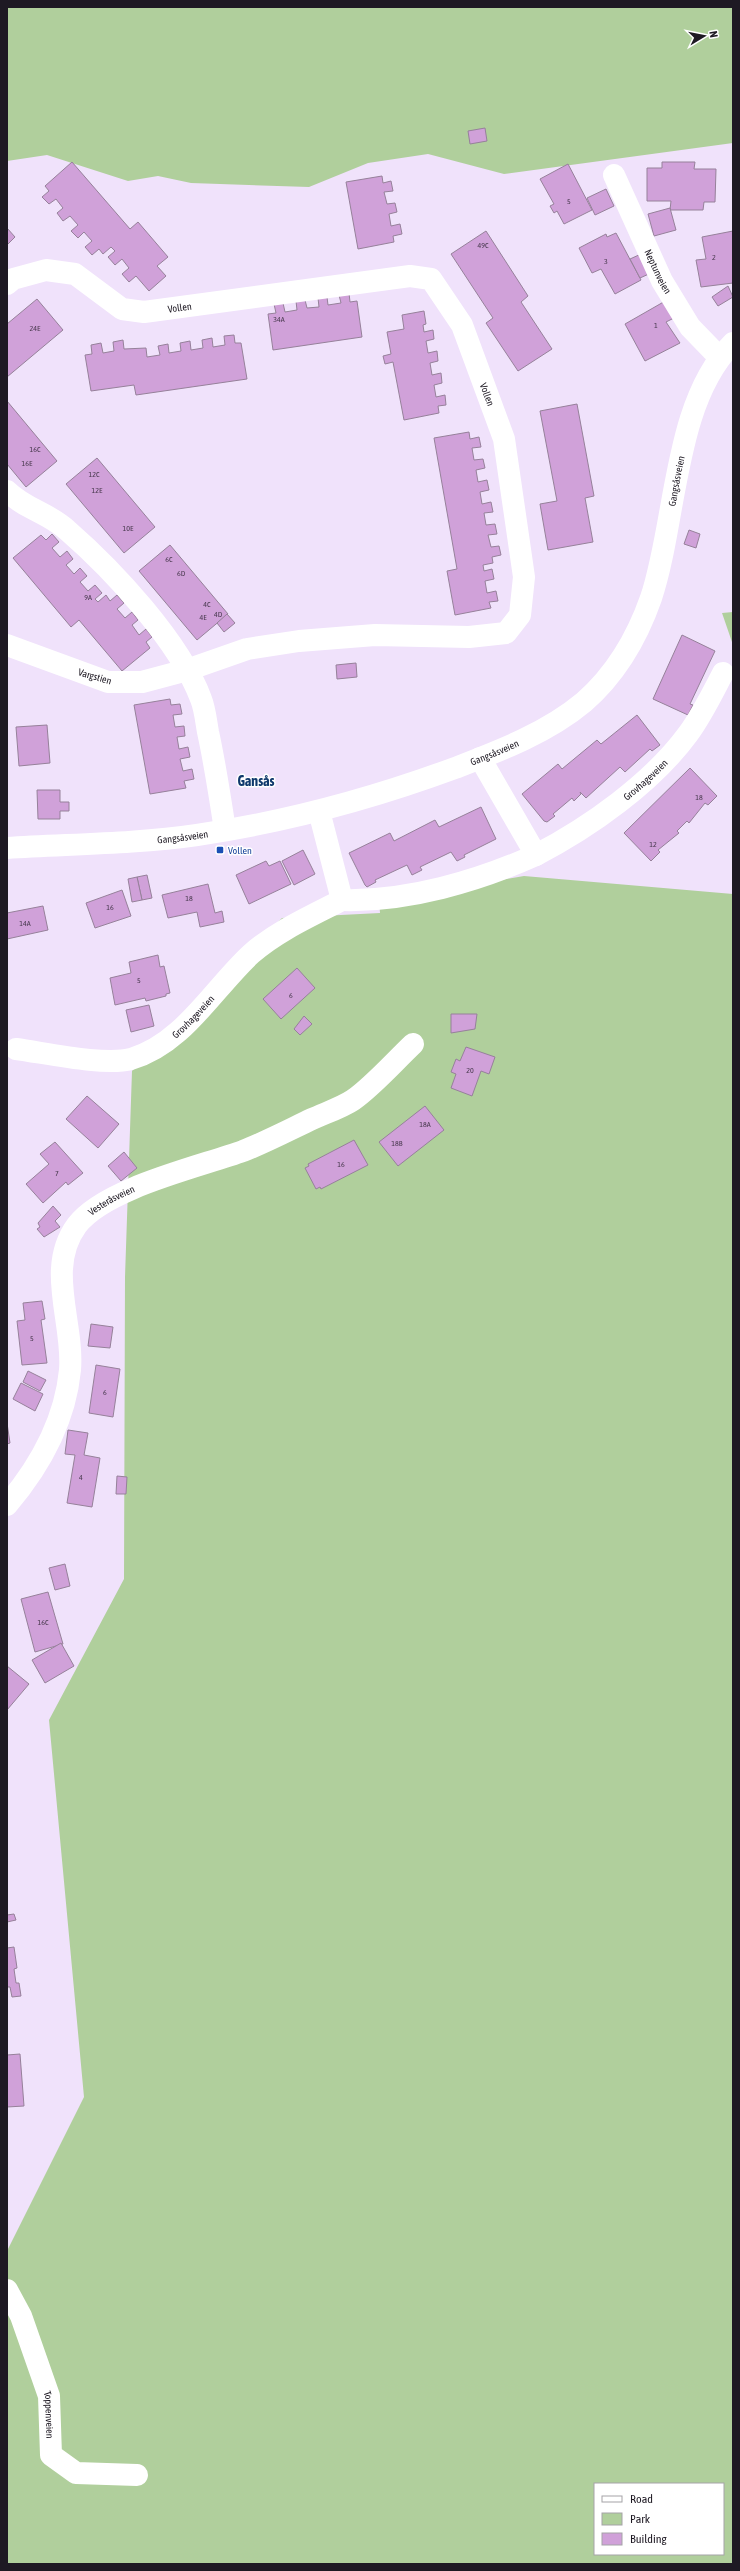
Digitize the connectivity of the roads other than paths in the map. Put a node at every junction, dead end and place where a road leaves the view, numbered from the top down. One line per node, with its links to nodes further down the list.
1 (614, 175): 3 (street, Neptunveien)
2 (7, 284): 6 (street, Vollen)
3 (726, 350): 8 (street, Gangsåsveien)
4 (7, 491): 6 (street)
5 (7, 645): 6 (street, Vargstien)
6 (187, 670): 10 (street)
7 (723, 673): 12 (street, Grovhageveien)
8 (480, 758): 9 (street, Gangsåsveien); 12 (street)
9 (319, 811): 10 (street, Gangsåsveien); 13 (street)
10 (225, 830): 11 (street, Gangsåsveien)
11 (7, 848)
12 (536, 855): 13 (street, Grovhageveien)
13 (342, 900): 15 (street, Grovhageveien)
14 (413, 1044): 16 (street, Vesteråsveien)
15 (16, 1049)
16 (7, 1505)
17 (7, 2290): 18 (street, Toppenveien)
18 (137, 2475)

